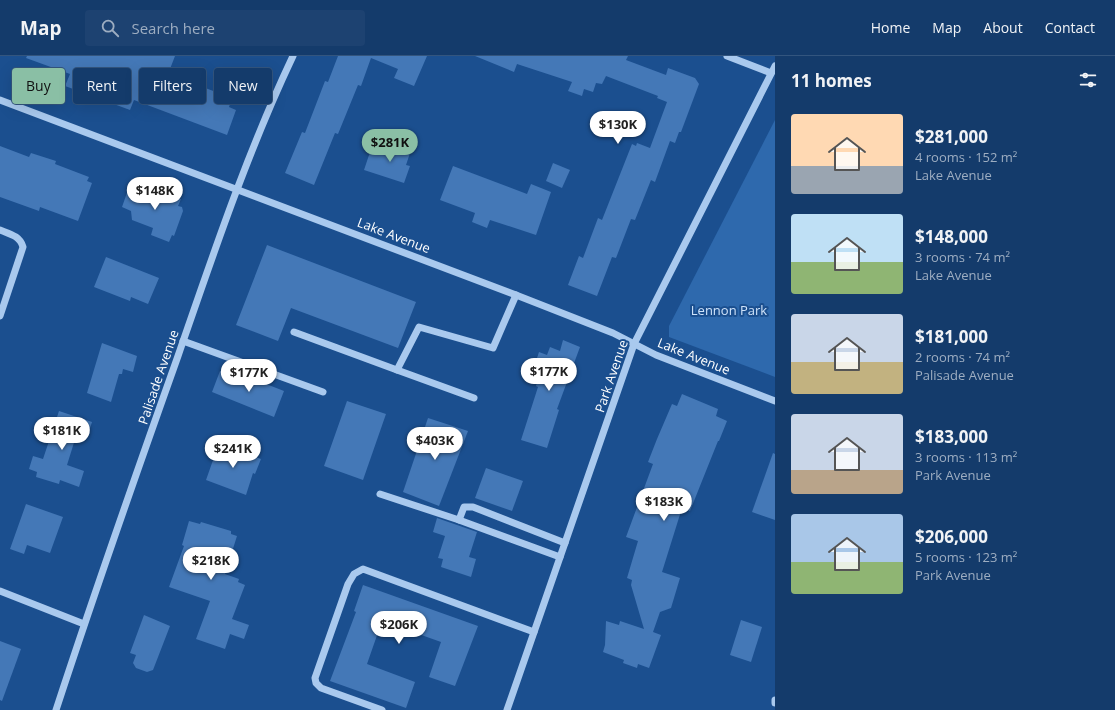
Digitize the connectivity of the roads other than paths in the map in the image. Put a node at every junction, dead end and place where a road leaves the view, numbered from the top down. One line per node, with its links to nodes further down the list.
1 (293, 56): 6 (street, Palisade Avenue)
2 (727, 56): 4 (street)
3 (775, 66): 4 (street, Park Avenue)
4 (771, 73): 12 (street, Park Avenue)
5 (0, 100): 6 (street, Lake Avenue)
6 (238, 189): 8 (street, Lake Avenue); 11 (street, Palisade Avenue)
7 (0, 230): 9 (street)
8 (516, 294): 12 (street, Lake Avenue); 13 (street)
9 (0, 316)
10 (294, 332): 13 (street)
11 (183, 341): 14 (street); 22 (street, Palisade Avenue)
12 (634, 344): 16 (street, Lake Avenue); 19 (street, Park Avenue)
13 (397, 370): 15 (street)
14 (323, 392)
15 (474, 398)
16 (775, 401)
17 (380, 494): 18 (street)
18 (459, 520): 19 (street); 20 (street)
19 (565, 543): 20 (street, Park Avenue)
20 (560, 557): 23 (street, Park Avenue)
21 (0, 591): 22 (street)
22 (84, 624): 26 (street, Palisade Avenue)
23 (534, 632): 27 (street); 28 (street, Park Avenue)
24 (775, 700): 25 (street)
25 (775, 703)
26 (56, 710)
27 (382, 710)
28 (507, 710)

